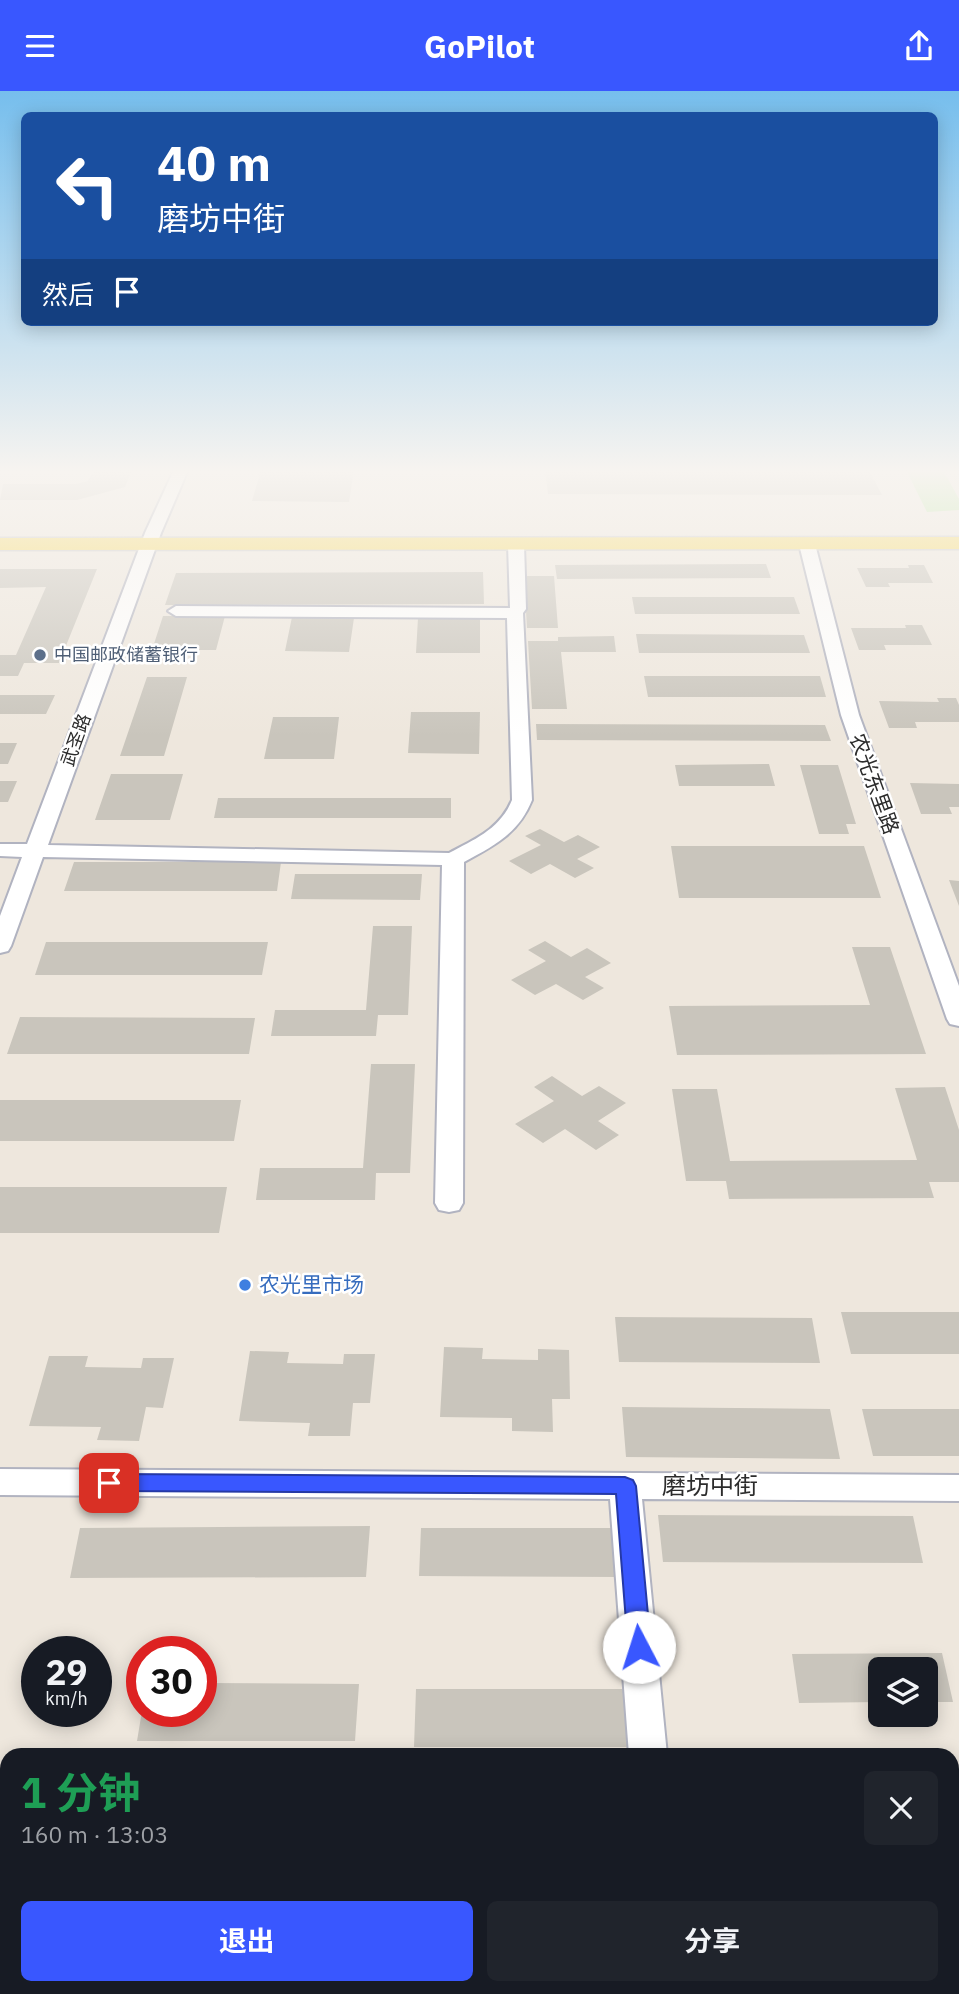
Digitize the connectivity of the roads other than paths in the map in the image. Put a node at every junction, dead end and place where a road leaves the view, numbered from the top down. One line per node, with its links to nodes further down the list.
1 (143, 559): 7 (street, 武圣路)
2 (516, 559): 5 (street)
3 (811, 559): 10 (street, 农光东里路)
4 (176, 611): 5 (street)
5 (515, 613): 8 (street)
6 (0, 850): 7 (street)
7 (36, 850): 8 (street); 9 (street, 武圣路)
8 (453, 859): 11 (street)
9 (0, 946)
10 (959, 1019)
11 (449, 1203)
12 (0, 1482): 13 (street, 磨坊中街)
13 (625, 1486): 14 (street, 磨坊中街); 15 (street)
14 (959, 1488)
15 (647, 1748)

